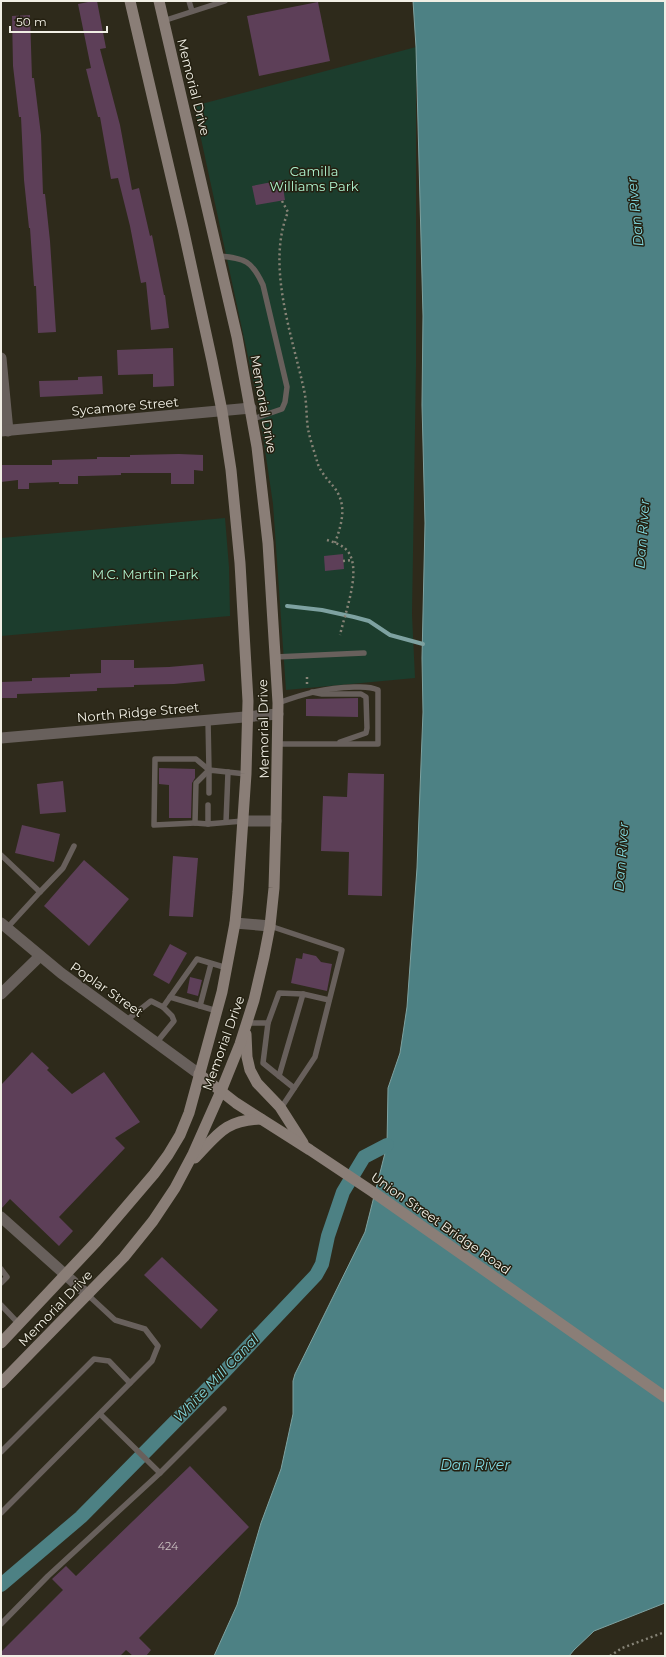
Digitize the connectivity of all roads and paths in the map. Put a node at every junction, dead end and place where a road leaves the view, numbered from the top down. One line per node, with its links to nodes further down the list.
1 (130, 1): 10 (main road, Memorial Drive)
2 (159, 1): 6 (main road, Memorial Drive)
3 (189, 1): 5 (lane)
4 (225, 1): 5 (lane)
5 (192, 11): 6 (lane)
6 (163, 21): 8 (main road, Memorial Drive)
7 (282, 201): 14 (path)
8 (219, 256): 11 (main road, Memorial Drive); 11 (lane)
9 (1, 358): 12 (street)
10 (222, 411): 11 (street, Sycamore Street); 12 (street, Sycamore Street); 22 (main road, Memorial Drive)
11 (252, 413): 19 (main road, Memorial Drive)
12 (4, 431)
13 (327, 540): 14 (path)
14 (336, 543): 15 (path)
15 (352, 560): 16 (path); 17 (path)
16 (343, 561)
17 (340, 634)
18 (364, 653): 19 (lane)
19 (275, 657): 21 (main road, Memorial Drive)
20 (310, 692): 21 (lane); 26 (lane); 26 (lane)
21 (278, 708): 22 (street, North Ridge Street); 25 (main road, Memorial Drive)
22 (248, 717): 23 (street, North Ridge Street); 29 (main road, Memorial Drive)
23 (208, 720): 24 (street, North Ridge Street); 27 (lane)
24 (1, 738)
25 (278, 744): 26 (lane); 33 (main road, Memorial Drive)
26 (336, 744)
27 (209, 770): 28 (lane); 30 (lane); 35 (lane); 35 (lane)
28 (228, 772): 29 (lane); 34 (lane)
29 (246, 774): 32 (main road, Memorial Drive)
30 (209, 793)
31 (208, 805): 36 (lane)
32 (243, 821): 33 (street); 34 (lane); 40 (main road, Memorial Drive)
33 (276, 821): 42 (main road, Memorial Drive)
34 (226, 822): 36 (lane)
35 (196, 824): 36 (lane)
36 (208, 824)
37 (74, 846): 39 (lane)
38 (1, 855): 39 (lane)
39 (40, 892): 41 (lane)
40 (235, 923): 42 (street); 45 (main road, Memorial Drive)
41 (4, 925): 43 (street, Poplar Street)
42 (270, 926): 49 (lane); 55 (main road, Memorial Drive)
43 (40, 956): 46 (street); 53 (street, Poplar Street)
44 (211, 964): 45 (lane); 48 (lane); 50 (lane)
45 (227, 968): 52 (main road, Memorial Drive)
46 (1, 994)
47 (303, 994): 49 (lane); 54 (lane); 58 (lane)
48 (170, 997): 50 (lane); 51 (lane)
49 (329, 1000): 59 (lane)
50 (200, 1006): 52 (lane)
51 (163, 1007): 53 (lane); 56 (lane)
52 (217, 1011): 57 (main road, Memorial Drive)
53 (127, 1020): 56 (street, Poplar Street)
54 (268, 1023): 55 (lane); 58 (lane)
55 (246, 1025): 60 (main road, Memorial Drive); 61 (main road)
56 (157, 1042): 57 (street, Poplar Street)
57 (199, 1074): 60 (main road, Union Street Bridge Road); 67 (main road, Memorial Drive)
58 (279, 1076): 59 (lane)
59 (294, 1088): 61 (lane)
60 (221, 1091): 62 (main road, Union Street Bridge Road); 64 (main road, Memorial Drive)
61 (280, 1109): 63 (main road)
62 (261, 1119): 63 (main road, Union Street Bridge Road); 64 (main road)
63 (308, 1148): 75 (main road, Union Street Bridge Road)
64 (186, 1167): 69 (main road, Memorial Drive)
65 (3, 1223): 67 (street)
66 (1, 1269): 68 (lane)
67 (66, 1275): 69 (street); 71 (main road, Memorial Drive)
68 (1, 1283)
69 (88, 1295): 73 (main road, Memorial Drive); 74 (lane)
70 (1, 1305): 71 (lane)
71 (19, 1324): 72 (main road, Memorial Drive)
72 (1, 1343)
73 (1, 1383)
74 (130, 1384): 77 (lane); 78 (lane)
75 (665, 1397)
76 (224, 1409): 79 (lane)
77 (100, 1414): 79 (lane); 80 (lane)
78 (1, 1452)
79 (160, 1473): 81 (lane)
80 (1, 1513)
81 (1, 1624)
82 (665, 1632): 83 (path)
83 (610, 1656)

